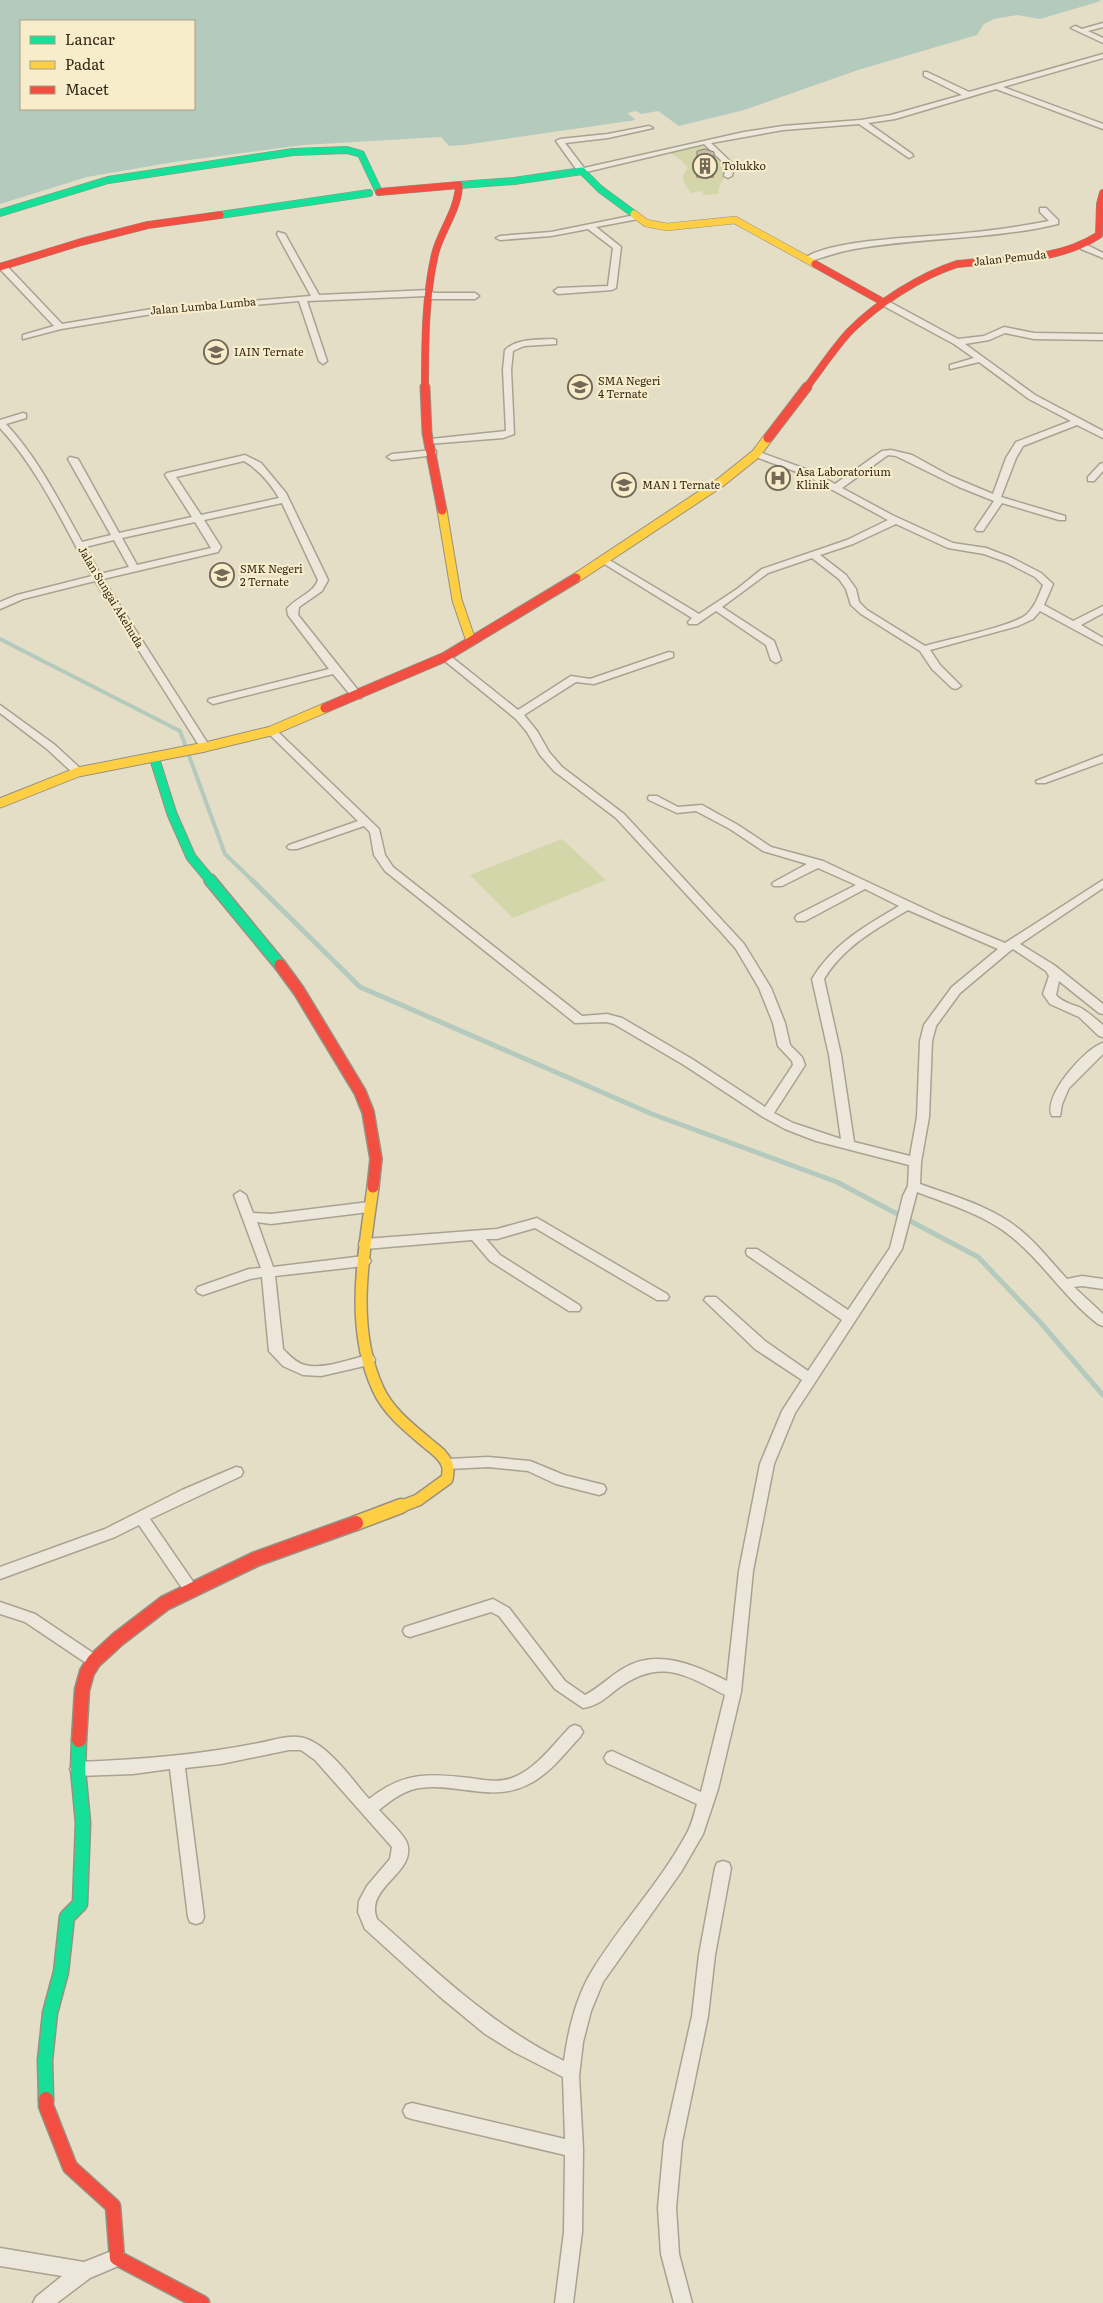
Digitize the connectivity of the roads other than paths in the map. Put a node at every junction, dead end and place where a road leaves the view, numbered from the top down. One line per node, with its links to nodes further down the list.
1 (1103, 25): 3 (street)
2 (1075, 28): 3 (street)
3 (1082, 31): 4 (street)
4 (1103, 41)
5 (1103, 56): 7 (street)
6 (927, 74): 8 (street)
7 (996, 87): 8 (street); 10 (street)
8 (968, 95): 9 (street)
9 (862, 122): 12 (street); 13 (street)
10 (1103, 127)
11 (648, 128): 14 (street)
12 (706, 142): 14 (street); 15 (street)
13 (908, 156)
14 (582, 171): 16 (main road); 21 (main road)
15 (728, 176)
16 (459, 185): 17 (main road); 32 (main road)
17 (374, 193): 20 (main road); 30 (main road)
18 (1103, 193): 27 (main road)
19 (1043, 210): 23 (street)
20 (0, 213)
21 (635, 217): 24 (street); 29 (main road)
22 (1064, 220): 23 (street)
23 (1055, 222): 29 (street)
24 (589, 226): 26 (street); 31 (street)
25 (281, 234): 35 (street)
26 (500, 238)
27 (1084, 247): 28 (street); 36 (main road, Jalan Pemuda)
28 (1103, 256)
29 (806, 260): 36 (main road)
30 (1, 267): 37 (street)
31 (558, 291)
32 (430, 295): 33 (street, Jalan Lumba Lumba); 35 (street, Jalan Lumba Lumba); 49 (main road)
33 (475, 296)
34 (302, 298): 35 (street, Jalan Lumba Lumba); 37 (street, Jalan Lumba Lumba); 43 (street)
35 (316, 298)
36 (883, 302): 41 (street); 50 (main road, Jalan Pemuda)
37 (60, 327): 38 (street, Jalan Lumba Lumba)
38 (26, 337)
39 (1103, 337): 41 (street)
40 (553, 342): 49 (street)
41 (957, 342): 42 (street)
42 (981, 358): 44 (street); 46 (street)
43 (323, 361)
44 (952, 367)
45 (23, 416): 47 (street)
46 (1077, 422): 48 (street); 56 (street)
47 (0, 423): 63 (street, Jalan Sungai Akehuda)
48 (1103, 435)
49 (432, 448): 51 (street); 73 (main road)
50 (756, 454): 55 (street); 65 (main road, Jalan Pemuda)
51 (392, 457)
52 (73, 459): 62 (street)
53 (1103, 466): 54 (street)
54 (1091, 478)
55 (836, 488): 56 (street); 60 (street)
56 (998, 499): 59 (street); 61 (street)
57 (284, 500): 58 (street); 58 (street); 79 (street)
58 (196, 518): 62 (street); 66 (street)
59 (1062, 518)
60 (896, 520): 64 (street); 69 (street)
61 (980, 529)
62 (116, 536): 63 (street); 66 (street)
63 (79, 545): 67 (street, Jalan Sungai Akehuda)
64 (812, 554): 70 (street); 75 (street)
65 (603, 560): 70 (street); 73 (main road, Jalan Pemuda)
66 (135, 570): 67 (street)
67 (98, 579): 68 (street); 86 (street, Jalan Sungai Akehuda)
68 (0, 606)
69 (1039, 606): 72 (street); 75 (street)
70 (717, 608): 78 (street)
71 (1103, 609): 72 (street)
72 (1074, 625): 74 (street)
73 (471, 641): 77 (main road, Jalan Pemuda)
74 (1103, 642)
75 (924, 649): 80 (street)
76 (668, 655): 84 (street)
77 (446, 656): 81 (main road, Jalan Pemuda); 84 (street)
78 (776, 660)
79 (335, 670): 81 (street); 82 (street)
80 (956, 686)
81 (357, 696): 85 (main road, Jalan Pemuda)
82 (213, 701)
83 (1, 710): 89 (street)
84 (517, 715): 107 (street)
85 (271, 731): 86 (main road, Jalan Pemuda); 93 (street)
86 (203, 748): 87 (main road, Jalan Pemuda)
87 (158, 756): 89 (main road, Jalan Pemuda); 112 (main road)
88 (1103, 758): 90 (street)
89 (78, 772): 92 (main road, Jalan Pemuda)
90 (1041, 781)
91 (653, 798): 95 (street)
92 (0, 803)
93 (365, 822): 94 (street); 107 (street)
94 (293, 847)
95 (818, 864): 97 (street); 98 (street)
96 (1103, 883): 101 (street)
97 (778, 884)
98 (866, 884): 99 (street); 100 (street)
99 (907, 906): 101 (street); 108 (street)
100 (801, 918)
101 (1010, 946): 102 (street); 109 (street)
102 (1050, 968): 103 (street); 104 (street)
103 (1103, 1010)
104 (1103, 1033)
105 (1103, 1047): 106 (street)
106 (1056, 1113)
107 (767, 1114): 108 (street)
108 (848, 1146): 109 (street)
109 (915, 1162): 110 (street)
110 (912, 1191): 119 (street); 125 (street)
111 (240, 1195): 113 (street)
112 (369, 1207): 113 (street); 115 (main road)
113 (248, 1217): 118 (street)
114 (476, 1236): 115 (street); 122 (street); 124 (street)
115 (365, 1244): 117 (main road)
116 (752, 1252): 125 (street)
117 (364, 1261): 118 (street); 127 (main road)
118 (268, 1270): 121 (street); 127 (street)
119 (1065, 1284): 120 (street); 126 (street)
120 (1103, 1284)
121 (203, 1290)
122 (662, 1297)
123 (712, 1300): 128 (street)
124 (574, 1308)
125 (850, 1318): 128 (street)
126 (1103, 1321)
127 (368, 1360): 129 (main road)
128 (809, 1378): 138 (street)
129 (448, 1464): 131 (street); 134 (main road)
130 (236, 1472): 132 (street)
131 (599, 1489)
132 (142, 1518): 133 (street); 134 (street)
133 (0, 1573)
134 (191, 1590): 137 (main road)
135 (0, 1608): 137 (street)
136 (410, 1631): 138 (street)
137 (94, 1661): 142 (main road)
138 (733, 1692): 143 (street)
139 (575, 1732): 144 (street)
140 (612, 1758): 143 (street)
141 (177, 1762): 142 (street); 144 (street); 146 (street)
142 (78, 1769): 151 (main road)
143 (706, 1801): 147 (street)
144 (369, 1809): 147 (street)
145 (723, 1868): 156 (street)
146 (196, 1917)
147 (572, 2073): 149 (street)
148 (412, 2111): 149 (street)
149 (574, 2149): 155 (street)
150 (0, 2257): 152 (street)
151 (117, 2258): 152 (street); 154 (main road)
152 (84, 2271): 153 (street)
153 (42, 2303)
154 (202, 2303)
155 (564, 2303)
156 (683, 2303)

